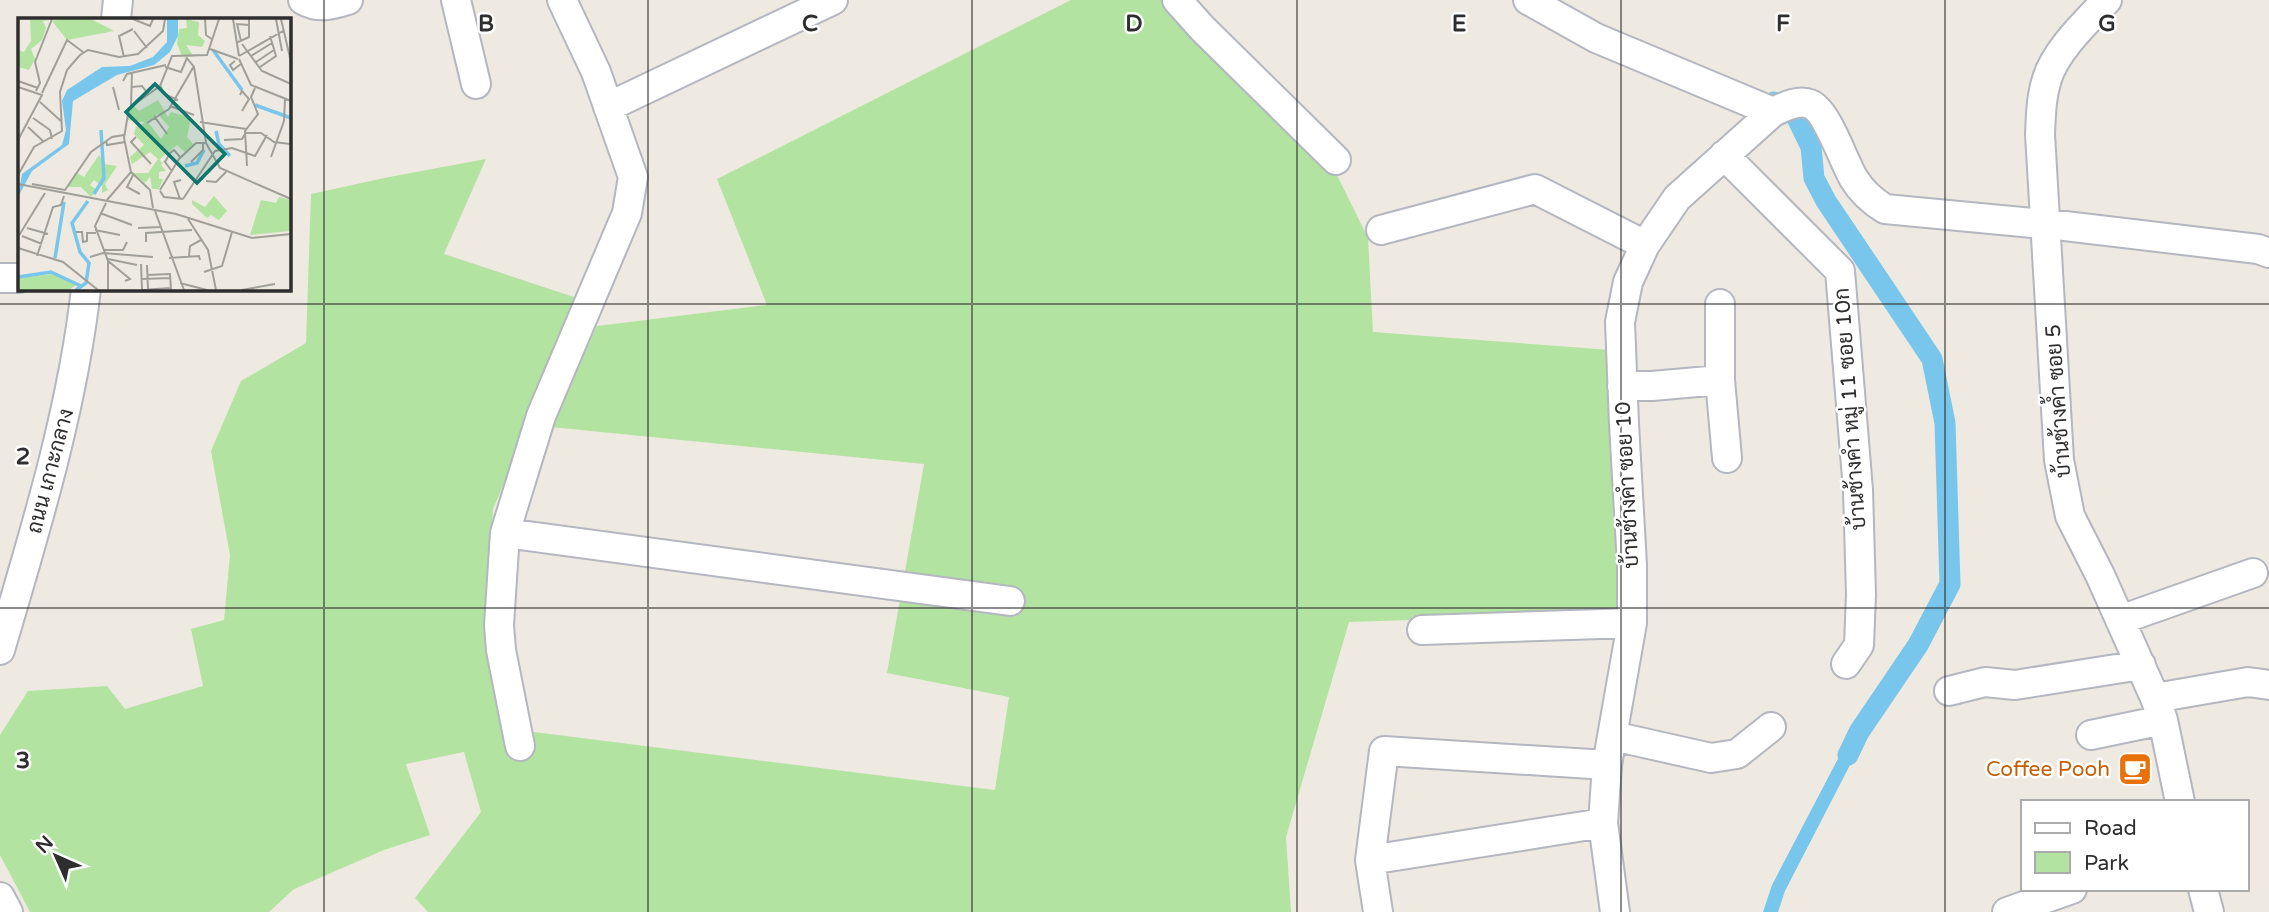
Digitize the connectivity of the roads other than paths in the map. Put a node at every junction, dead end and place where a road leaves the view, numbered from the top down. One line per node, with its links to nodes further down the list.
1 (118, 0): 10 (street)
2 (303, 0): 3 (street)
3 (348, 0)
4 (456, 0): 11 (street)
5 (562, 0): 12 (street)
6 (833, 0): 12 (street)
7 (1177, 0): 15 (street)
8 (1528, 0): 13 (street)
9 (2107, 0): 16 (street, บ้านช้างค้ำ ซอย 5)
10 (116, 18)
11 (476, 84)
12 (608, 107): 27 (street)
13 (1782, 108): 14 (street, บ้านช้างคำ ซอย 10); 16 (street)
14 (1724, 155): 18 (street, บ้านช้างคำ ซอย 10); 34 (street, บ้านช้างคำ หมู่ 11 ซอย 10ก)
15 (1336, 160)
16 (2047, 225): 19 (street); 30 (street, บ้านช้างค้ำ ซอย 5)
17 (1381, 230): 18 (street)
18 (1645, 245): 25 (street, บ้านช้างคำ ซอย 10)
19 (2269, 253)
20 (0, 278): 21 (street)
21 (18, 278)
22 (86, 290): 33 (street, ถนน เกาะกลาง)
23 (1720, 304): 24 (street)
24 (1720, 380): 25 (street); 26 (street)
25 (1622, 386): 31 (street, บ้านช้างคำ ซอย 10)
26 (1727, 458)
27 (505, 534): 29 (street); 42 (street)
28 (2253, 573): 30 (street)
29 (1010, 601)
30 (2120, 620): 35 (street, บ้านช้างค้ำ ซอย 5)
31 (1632, 623): 32 (street); 41 (street, บ้านช้างคำ ซอย 10)
32 (1422, 630)
33 (0, 649)
34 (1846, 664)
35 (2141, 665): 37 (street); 38 (street, บ้านช้างค้ำ ซอย 5)
36 (2269, 685): 38 (street)
37 (1949, 691)
38 (2159, 709): 40 (street); 44 (street, บ้านช้างค้ำ ซอย 5)
39 (1772, 727): 41 (street)
40 (2091, 735)
41 (1613, 736): 43 (street, บ้านช้างคำ ซอย 10)
42 (520, 746)
43 (1607, 765): 45 (street, บ้านช้างคำ ซอย 10); 46 (street)
44 (2180, 800)
45 (1603, 823): 46 (street); 52 (street, บ้านช้างคำ ซอย 10)
46 (1370, 860): 51 (street)
47 (2066, 891): 53 (street)
48 (2204, 891): 54 (street)
49 (0, 898): 50 (street)
50 (8, 912)
51 (1378, 912)
52 (1615, 912)
53 (2007, 912)
54 (2209, 912)

